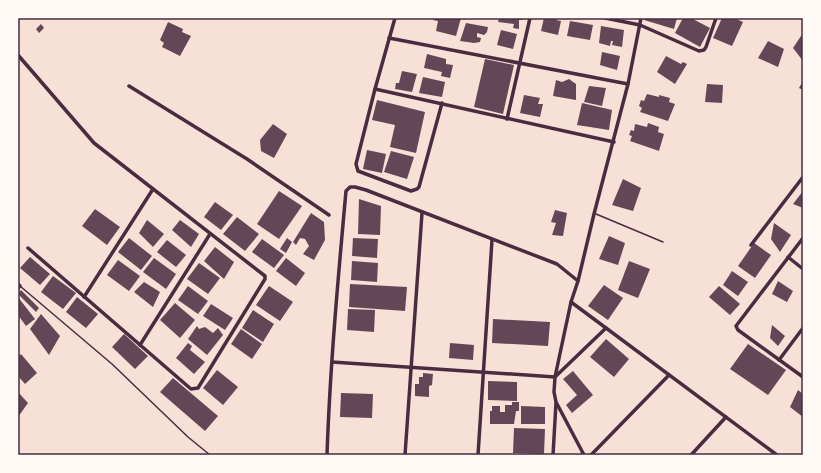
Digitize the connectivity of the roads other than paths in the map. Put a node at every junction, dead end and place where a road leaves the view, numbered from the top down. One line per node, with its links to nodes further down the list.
1 (395, 18): 7 (street)
2 (530, 18): 9 (street)
3 (605, 18): 6 (street)
4 (641, 18): 6 (street)
5 (716, 18): 6 (street)
6 (640, 25): 10 (street)
7 (389, 38): 9 (street); 12 (street)
8 (18, 55): 17 (street)
9 (521, 63): 10 (street); 14 (street)
10 (628, 84): 15 (street)
11 (129, 86): 20 (street)
12 (374, 89): 13 (street); 13 (street)
13 (442, 103): 14 (street)
14 (507, 119): 15 (street)
15 (614, 142): 19 (street)
16 (803, 177): 25 (street)
17 (153, 189): 21 (street); 31 (street)
18 (422, 213): 23 (street); 37 (street); 38 (street)
19 (594, 214): 24 (lane); 29 (street)
20 (329, 215)
21 (210, 234): 35 (street); 35 (street)
22 (803, 238): 27 (street)
23 (492, 240): 29 (street); 39 (street)
24 (664, 242)
25 (751, 245)
26 (28, 248): 31 (street)
27 (788, 258): 28 (street); 36 (street)
28 (803, 269)
29 (578, 281): 32 (street)
30 (19, 286): 45 (lane)
31 (84, 297): 35 (street)
32 (570, 302): 33 (street); 41 (street)
33 (606, 328): 40 (street); 41 (street)
34 (803, 328): 36 (street)
35 (140, 345)
36 (779, 360): 42 (street)
37 (332, 362): 38 (street); 46 (street)
38 (411, 367): 39 (street); 47 (street)
39 (483, 372): 41 (street); 48 (street)
40 (669, 375): 44 (street); 51 (street)
41 (555, 376): 43 (street)
42 (803, 377)
43 (556, 402): 49 (street); 50 (street)
44 (726, 417): 52 (street); 53 (street)
45 (210, 455)
46 (327, 455)
47 (405, 455)
48 (478, 455)
49 (553, 455)
50 (584, 455)
51 (591, 455)
52 (691, 455)
53 (777, 455)

